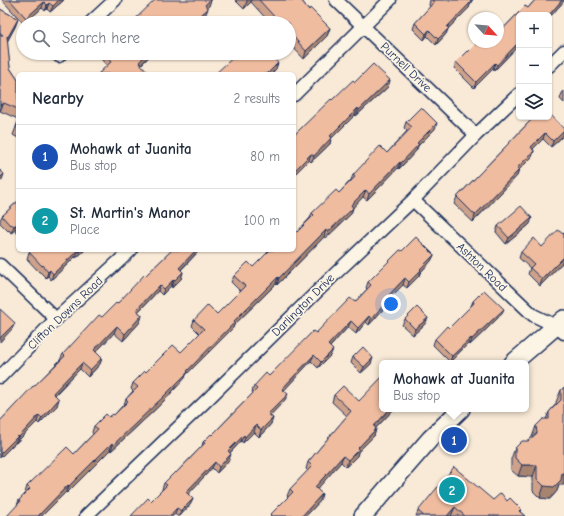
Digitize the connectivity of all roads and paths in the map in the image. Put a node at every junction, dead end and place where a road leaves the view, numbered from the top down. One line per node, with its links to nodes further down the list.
1 (115, 0): 4 (street)
2 (336, 0): 5 (street, Purnell Drive)
3 (390, 0): 5 (street)
4 (98, 16)
5 (364, 26): 8 (street); 10 (street, Purnell Drive)
6 (564, 51): 7 (street)
7 (552, 63)
8 (296, 93)
9 (516, 97): 10 (street, Darlington Drive)
10 (476, 135): 11 (street, Darlington Drive)
11 (413, 200): 15 (street, Ashton Road); 19 (street, Darlington Drive)
12 (128, 252): 14 (street, Clifton Downs Road)
13 (0, 265): 14 (street)
14 (56, 319): 17 (street, Clifton Downs Road)
15 (561, 326): 16 (main road)
16 (517, 360)
17 (0, 377)
18 (458, 412): 20 (main road)
19 (86, 516)
20 (363, 516)

